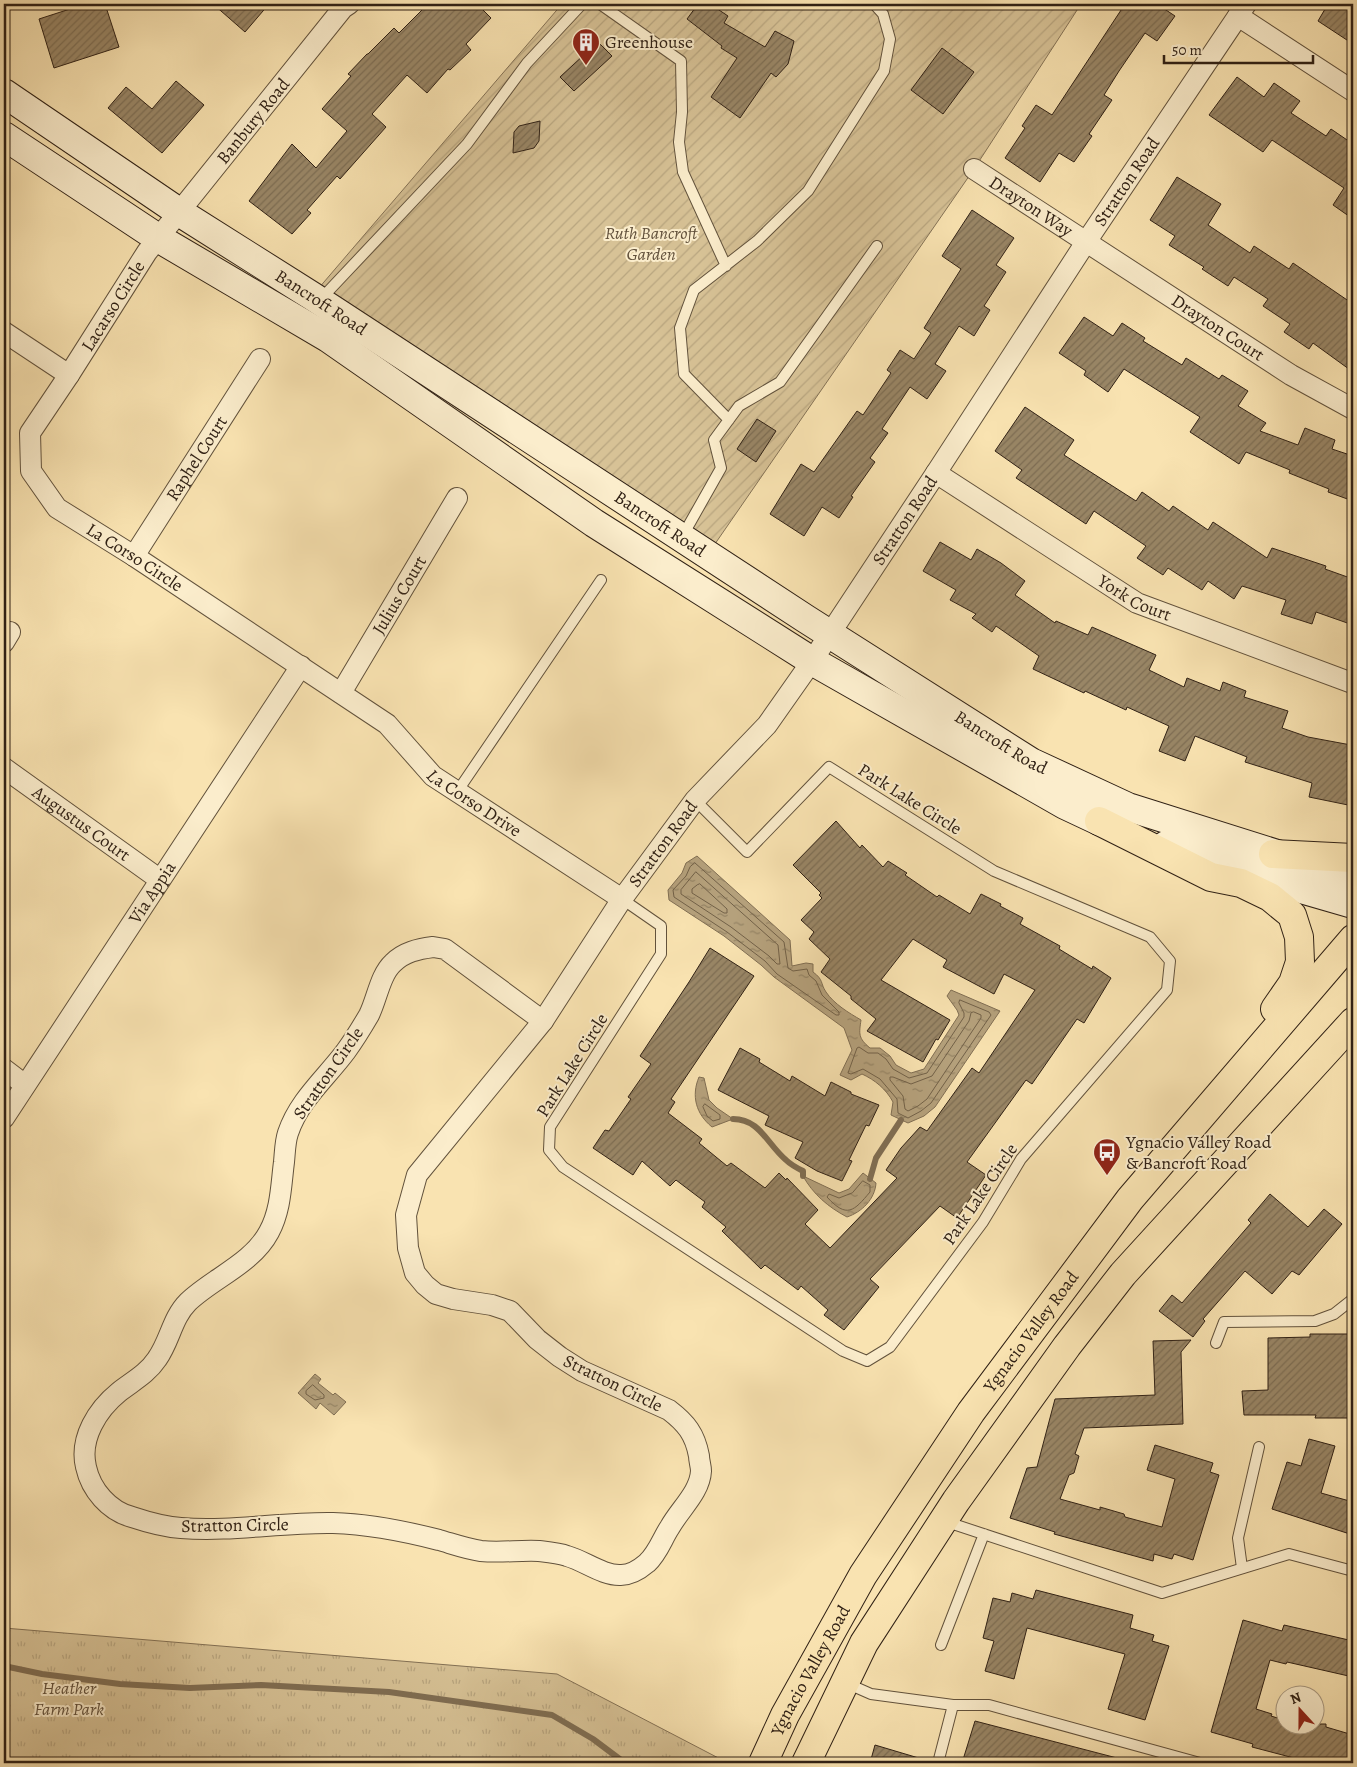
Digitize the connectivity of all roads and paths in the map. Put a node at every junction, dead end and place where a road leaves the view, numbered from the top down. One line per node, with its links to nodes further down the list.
1 (349, 4): 10 (street, Banbury Road)
2 (582, 4): 15 (lane)
3 (600, 4): 14 (lane)
4 (874, 4): 14 (lane)
5 (1242, 10): 6 (street); 12 (street, Stratton Road)
6 (1353, 91)
7 (4, 93): 10 (main road, Bancroft Road)
8 (4, 136): 11 (main road, Bancroft Road)
9 (974, 169): 12 (street, Drayton Way)
10 (179, 212): 11 (street, Banbury Road); 15 (main road, Bancroft Road)
11 (158, 238): 18 (street, Lacarso Circle); 27 (main road, Bancroft Road)
12 (1086, 242): 19 (street, Drayton Court); 21 (street, Stratton Road)
13 (876, 246): 20 (lane)
14 (726, 266): 20 (lane)
15 (320, 301): 23 (main road, Bancroft Road)
16 (4, 332): 18 (street)
17 (260, 359): 24 (street, Raphel Court)
18 (69, 375): 24 (street, La Corso Circle)
19 (1353, 409)
20 (729, 420): 23 (lane)
21 (936, 473): 26 (street, Stratton Road); 29 (street, York Court)
22 (457, 498): 30 (street, Julius Court)
23 (682, 537): 26 (main road, Bancroft Road)
24 (134, 556): 28 (street, La Corso Circle)
25 (601, 580): 32 (lane)
26 (830, 634): 27 (street, Stratton Road); 35 (main road, Bancroft Road)
27 (812, 662): 33 (street, Stratton Road); 34 (main road, Bancroft Road)
28 (301, 666): 30 (street, La Corso Circle); 38 (street, Via Appia)
29 (1352, 683)
30 (341, 692): 32 (street, La Corso Drive)
31 (4, 768): 38 (street, Augustus Court)
32 (457, 792): 39 (street, La Corso Drive)
33 (695, 800): 39 (street, Stratton Road); 39 (lane, Park Lake Circle)
34 (1099, 821): 40 (main road, Bancroft Road); 46 (highway)
35 (1273, 854): 36 (highway); 37 (main road, Bancroft Road)
36 (1353, 858)
37 (1353, 878)
38 (160, 879): 45 (street, Via Appia)
39 (622, 899): 42 (street, Stratton Road)
40 (1353, 904)
41 (1353, 939): 46 (highway, Ygnacio Valley Road)
42 (543, 1021): 42 (street, Stratton Circle)
43 (1353, 1022): 51 (highway, Ygnacio Valley Road)
44 (4, 1069): 45 (street)
45 (25, 1085): 47 (street, Via Appia)
46 (1214, 1100): 58 (highway, Ygnacio Valley Road)
47 (4, 1118)
48 (1353, 1299): 49 (lane)
49 (1216, 1343)
50 (1259, 1447): 53 (lane)
51 (943, 1521): 52 (lane); 56 (highway, Ygnacio Valley Road)
52 (984, 1534): 53 (lane); 55 (lane)
53 (1242, 1568): 54 (lane)
54 (1353, 1571)
55 (941, 1645)
56 (846, 1682): 57 (lane); 59 (highway, Ygnacio Valley Road)
57 (953, 1705): 60 (lane); 61 (lane)
58 (763, 1763)
59 (806, 1763)
60 (938, 1763)
61 (1200, 1763)

